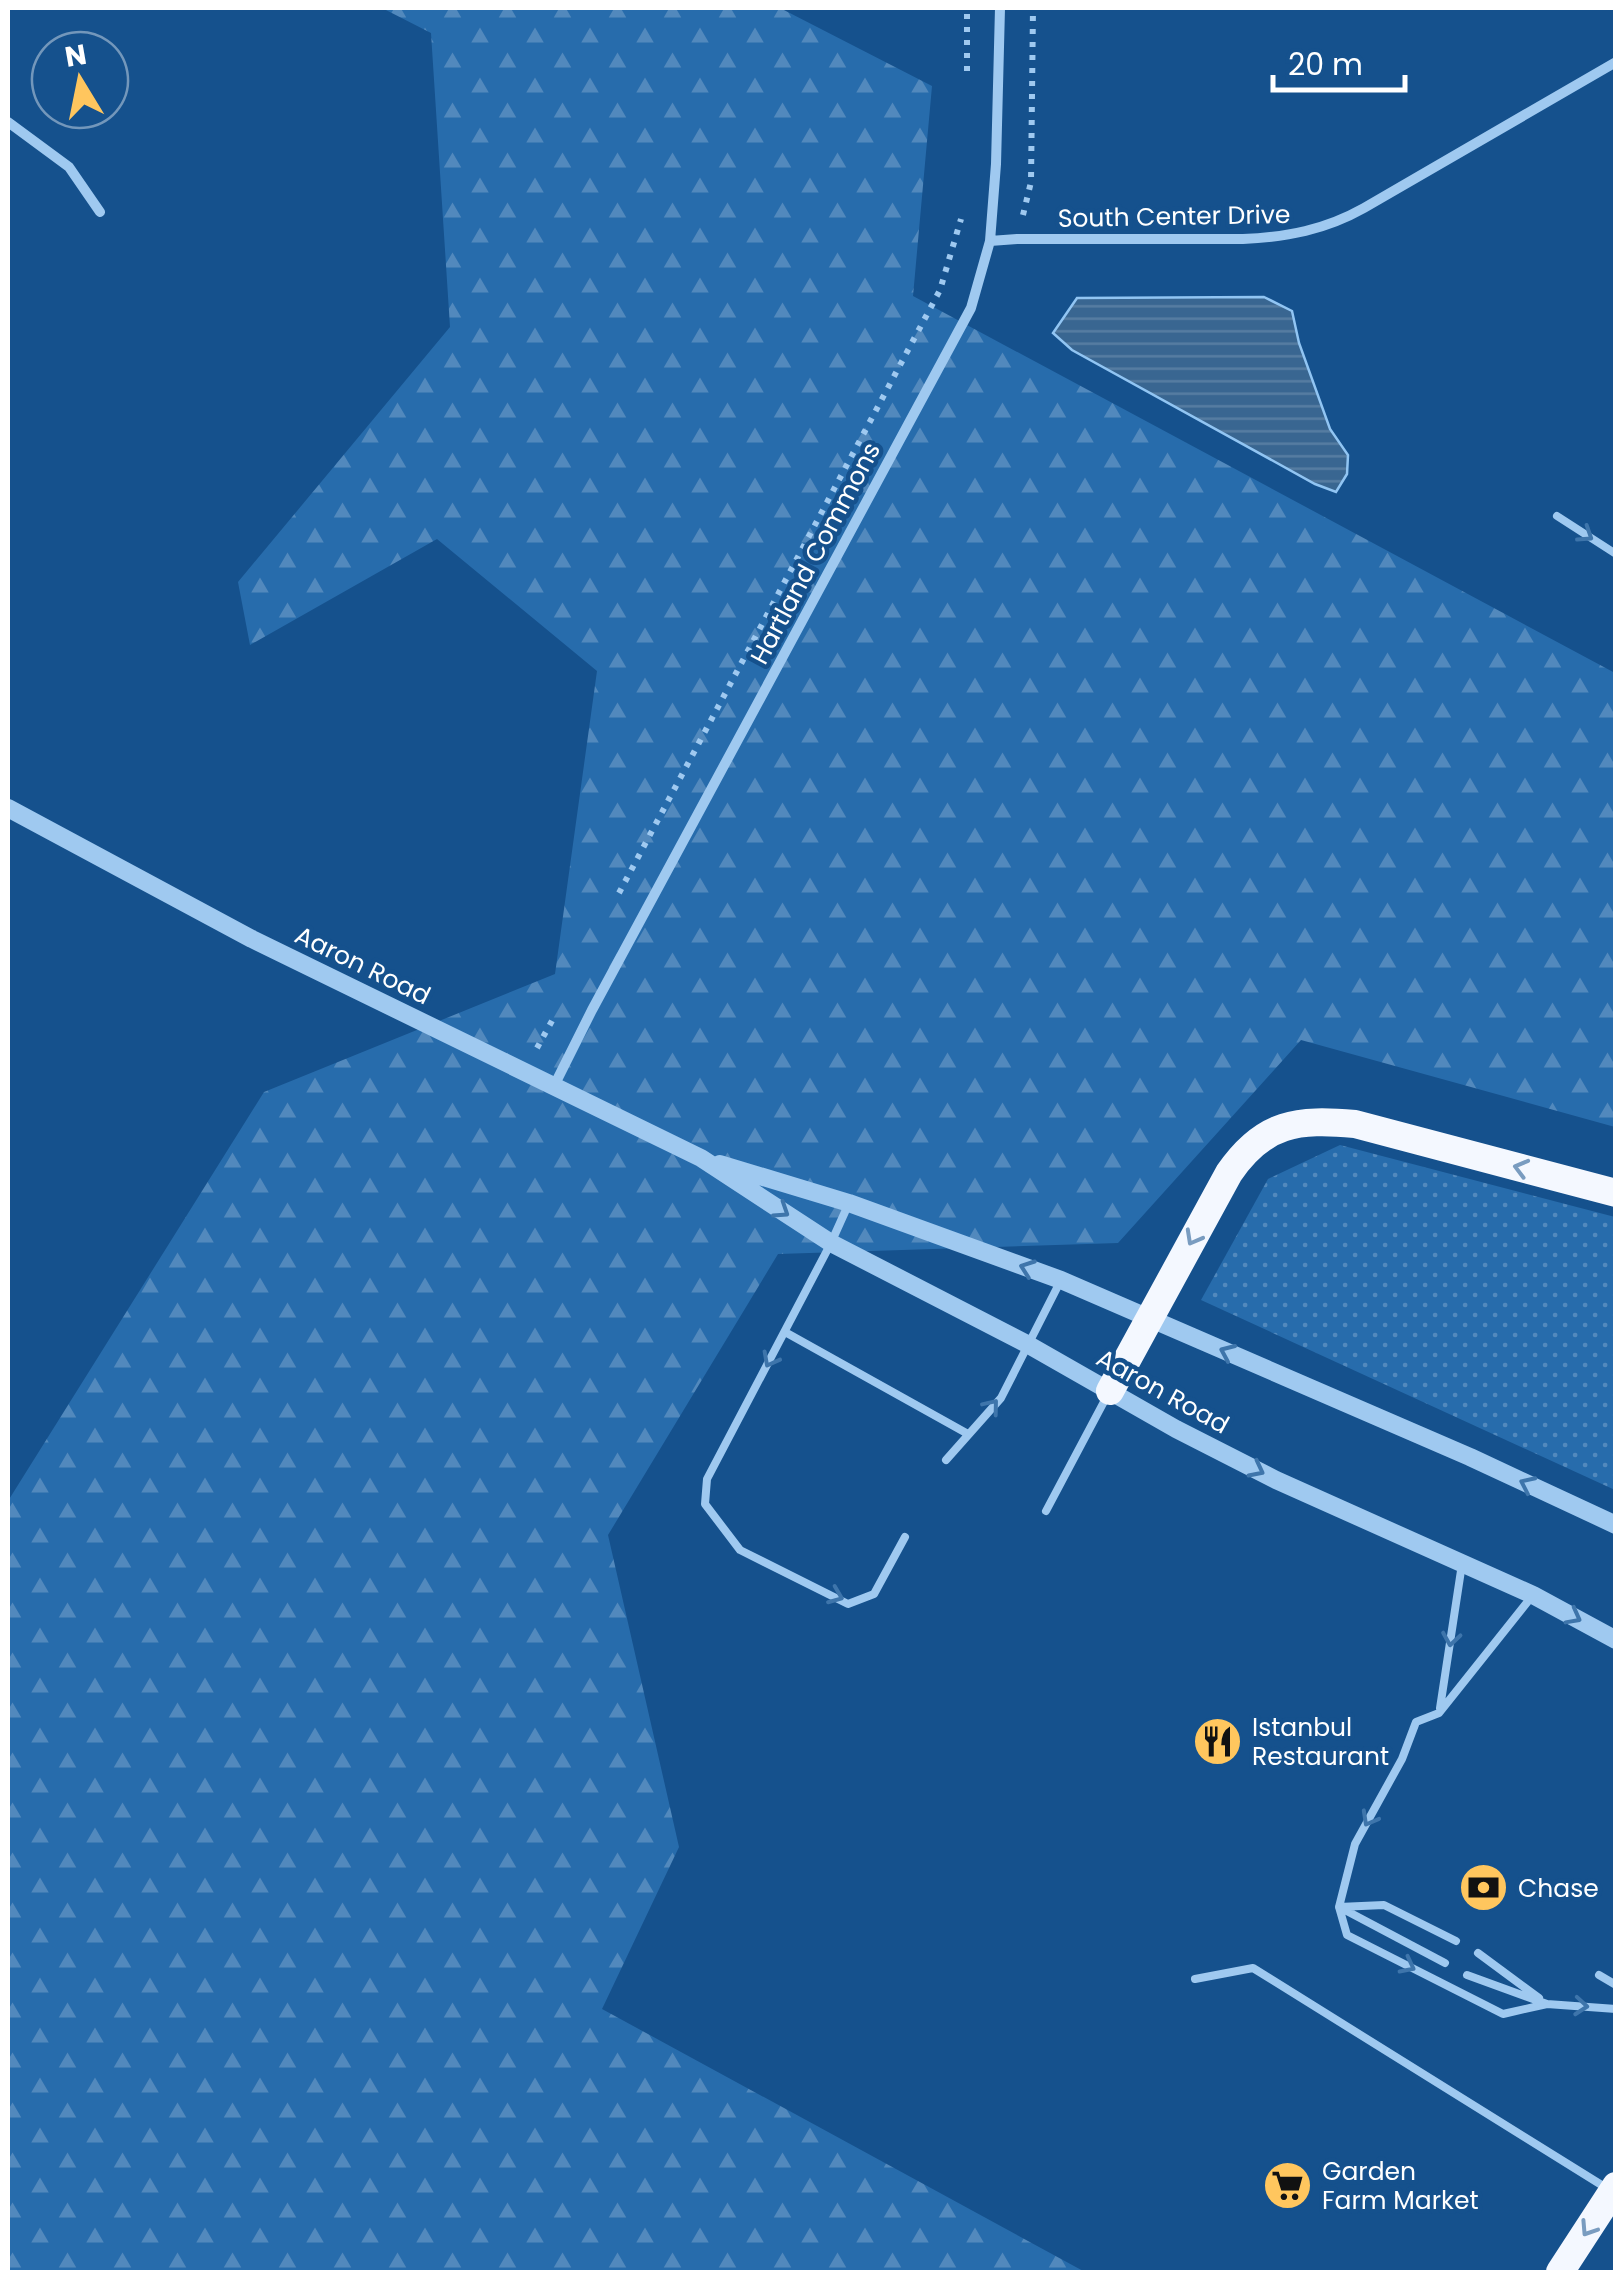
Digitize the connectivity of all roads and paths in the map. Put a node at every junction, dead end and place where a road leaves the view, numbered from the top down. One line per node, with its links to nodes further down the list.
1 (967, 8): 4 (path)
2 (1000, 8): 8 (street, Hartland Commons)
3 (1616, 62): 8 (street, South Center Drive)
4 (967, 88)
5 (8, 122): 7 (street)
6 (962, 202): 12 (path)
7 (100, 212)
8 (990, 240): 15 (street, Hartland Commons)
9 (1557, 516): 10 (lane, one-way to 10)
10 (1616, 554)
11 (8, 808): 14 (street, Aaron Road)
12 (617, 898)
13 (561, 1002): 14 (path)
14 (524, 1072): 15 (street, Aaron Road)
15 (554, 1086): 16 (street, Aaron Road)
16 (701, 1158): 18 (street, Aaron Road); 19 (street, Aaron Road, one-way to 19)
17 (1616, 1192): 21 (highway, one-way to 21)
18 (849, 1203): 19 (lane); 20 (street, Aaron Road, one-way to 18)
19 (831, 1243): 22 (lane); 23 (street, Aaron Road)
20 (1061, 1280): 21 (street, Aaron Road); 23 (lane)
21 (1149, 1318): 24 (highway); 28 (street, Aaron Road, one-way to 21)
22 (785, 1332): 25 (lane); 29 (lane, one-way to 29)
23 (1027, 1344): 24 (street, Aaron Road); 25 (lane, one-way to 23)
24 (1110, 1391): 27 (lane); 30 (street, Aaron Road, one-way to 30)
25 (968, 1434): 26 (lane)
26 (946, 1460)
27 (1046, 1511)
28 (1616, 1525)
29 (904, 1537)
30 (1462, 1564): 31 (street, Aaron Road); 33 (lane, one-way to 33)
31 (1533, 1596): 32 (street, Aaron Road, one-way to 32); 33 (lane)
32 (1616, 1640)
33 (1439, 1713): 34 (lane, one-way to 34)
34 (1340, 1907): 35 (lane); 37 (lane); 42 (lane, one-way to 42)
35 (1456, 1941)
36 (1478, 1954): 42 (lane)
37 (1445, 1963)
38 (1468, 1975): 42 (lane)
39 (1599, 1975): 41 (lane)
40 (1195, 1979): 44 (lane)
41 (1616, 1984)
42 (1547, 2004): 43 (lane, one-way to 43)
43 (1616, 2010)
44 (1614, 2189): 45 (highway, one-way to 45)
45 (1560, 2272)

